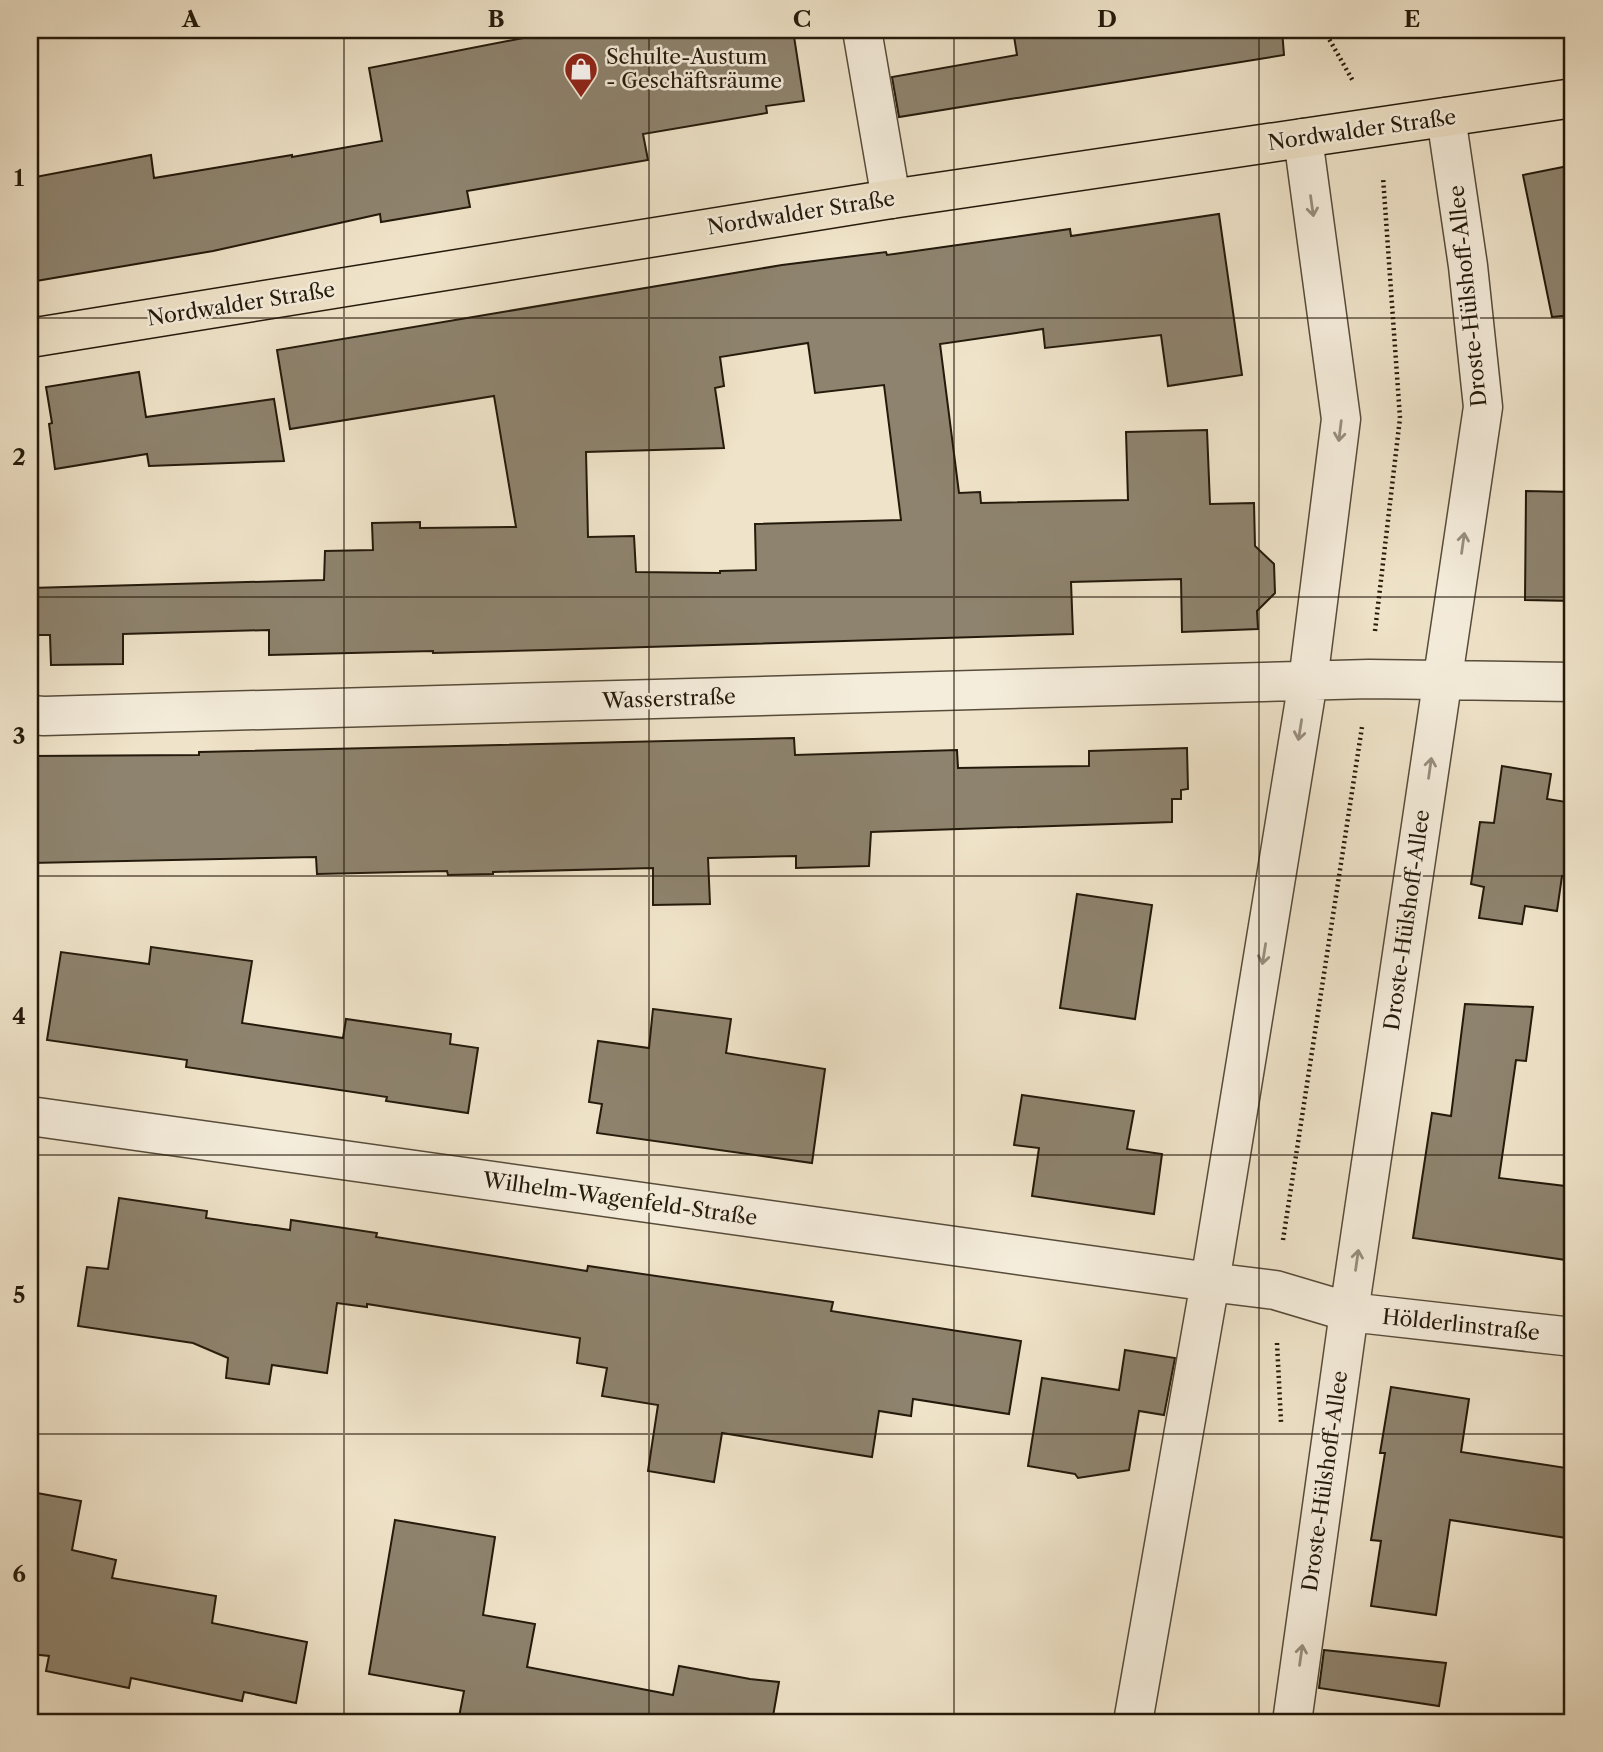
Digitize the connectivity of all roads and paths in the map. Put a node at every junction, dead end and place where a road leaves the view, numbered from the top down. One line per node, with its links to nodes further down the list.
1 (862, 30): 6 (street)
2 (1573, 98): 3 (main road, Nordwalder Straße)
3 (1446, 117): 4 (main road, Nordwalder Straße); 9 (street, Droste-Hülshoff-Allee, one-way to 3)
4 (1380, 126): 5 (main road, Nordwalder Straße); 8 (path)
5 (1303, 138): 6 (main road, Nordwalder Straße); 10 (street, one-way to 10)
6 (891, 199): 7 (main road, Nordwalder Straße)
7 (30, 338)
8 (1370, 679): 9 (street, Wasserstraße); 10 (street, Wasserstraße); 15 (path)
9 (1443, 680): 11 (street, Wasserstraße); 16 (street, Droste-Hülshoff-Allee, one-way to 9)
10 (1308, 681): 12 (street, Wasserstraße); 14 (street, one-way to 14)
11 (1573, 682)
12 (30, 715)
13 (30, 1116): 14 (street, Wilhelm-Wagenfeld-Straße)
14 (1210, 1282): 15 (street, Wilhelm-Wagenfeld-Straße); 19 (street)
15 (1275, 1290): 16 (street, Hölderlinstraße); 18 (path)
16 (1349, 1312): 17 (street, Hölderlinstraße); 20 (street, Droste-Hülshoff-Allee, one-way to 16)
17 (1573, 1337)
18 (1282, 1429)
19 (1133, 1722)
20 (1292, 1722)

